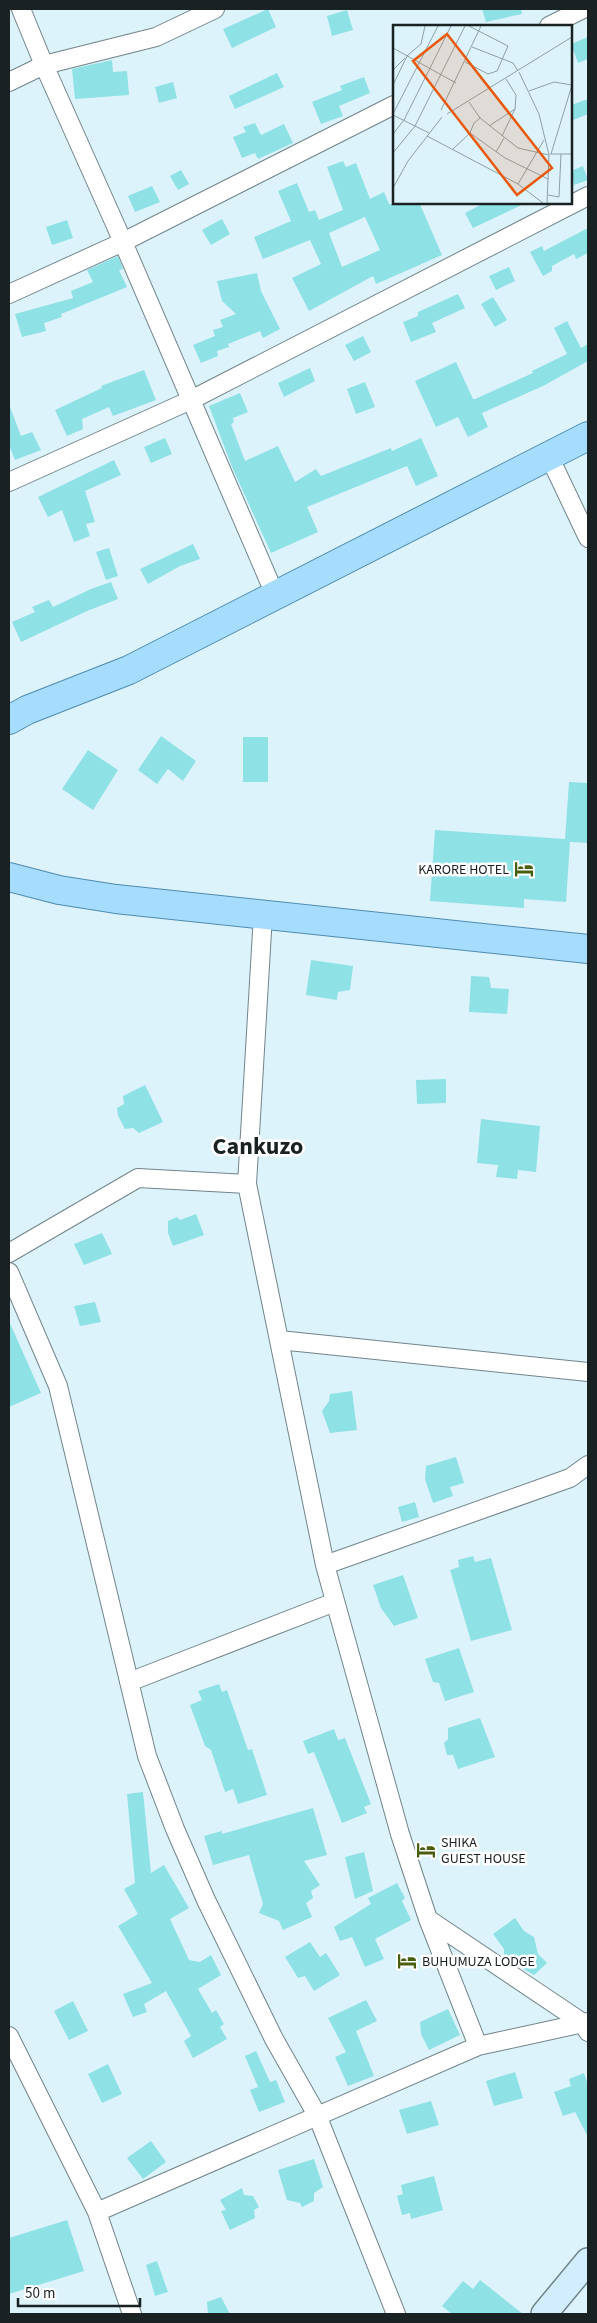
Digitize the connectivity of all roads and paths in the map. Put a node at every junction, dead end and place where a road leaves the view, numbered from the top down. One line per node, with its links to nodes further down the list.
1 (22, 9): 5 (street)
2 (215, 9): 5 (street)
3 (583, 9): 4 (street)
4 (551, 25)
5 (44, 65): 6 (street); 9 (street)
6 (9, 82)
7 (393, 105): 9 (street)
8 (588, 196): 11 (street)
9 (123, 242): 10 (street); 11 (street)
10 (9, 294)
11 (191, 400): 14 (street); 16 (street)
12 (588, 436): 13 (main road)
13 (549, 456): 15 (street); 16 (main road)
14 (9, 482)
15 (588, 538)
16 (276, 597): 17 (main road)
17 (15, 718)
18 (9, 868): 20 (main road)
19 (9, 876): 20 (main road)
20 (59, 890): 21 (main road)
21 (263, 915): 22 (main road); 23 (street)
22 (588, 950)
23 (247, 1184): 24 (street); 26 (street)
24 (9, 1253)
25 (9, 1272): 31 (street)
26 (279, 1340): 27 (street); 29 (street)
27 (588, 1372)
28 (588, 1465): 29 (street)
29 (325, 1565): 30 (street)
30 (335, 1602): 31 (street); 32 (street)
31 (128, 1682): 36 (street)
32 (428, 1919): 33 (street); 35 (street)
33 (586, 2026): 35 (street)
34 (9, 2036): 37 (street)
35 (478, 2046): 36 (street)
36 (317, 2115): 37 (street); 40 (street)
37 (97, 2212): 39 (street)
38 (588, 2261): 41 (main road)
39 (132, 2314)
40 (396, 2314)
41 (544, 2314)

